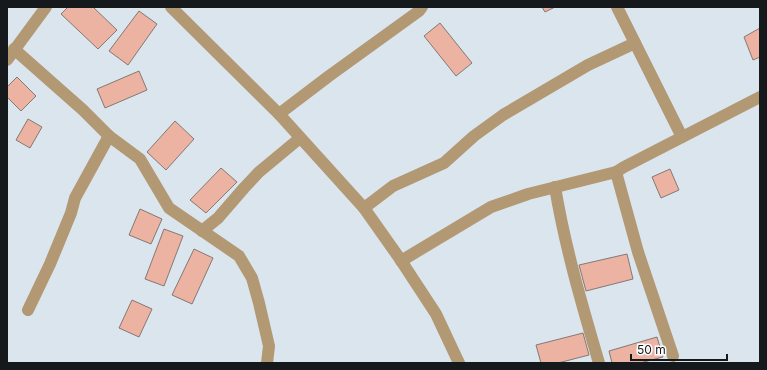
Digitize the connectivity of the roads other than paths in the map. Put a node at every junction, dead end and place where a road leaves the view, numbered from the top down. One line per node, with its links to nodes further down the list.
1 (46, 7): 6 (street)
2 (422, 7): 9 (street)
3 (617, 7): 5 (street)
4 (175, 8): 9 (street)
5 (636, 43): 11 (street); 15 (street)
6 (14, 49): 7 (street); 10 (street)
7 (7, 60)
8 (760, 97): 11 (street)
9 (279, 114): 12 (street)
10 (109, 136): 16 (street); 18 (street)
11 (682, 137): 13 (street)
12 (300, 138): 15 (street); 16 (street)
13 (616, 172): 14 (street); 19 (street)
14 (556, 187): 17 (street); 22 (street)
15 (364, 208): 17 (street)
16 (202, 232): 20 (street)
17 (402, 261): 21 (street)
18 (28, 310)
19 (673, 356)
20 (267, 363)
21 (459, 363)
22 (599, 363)

